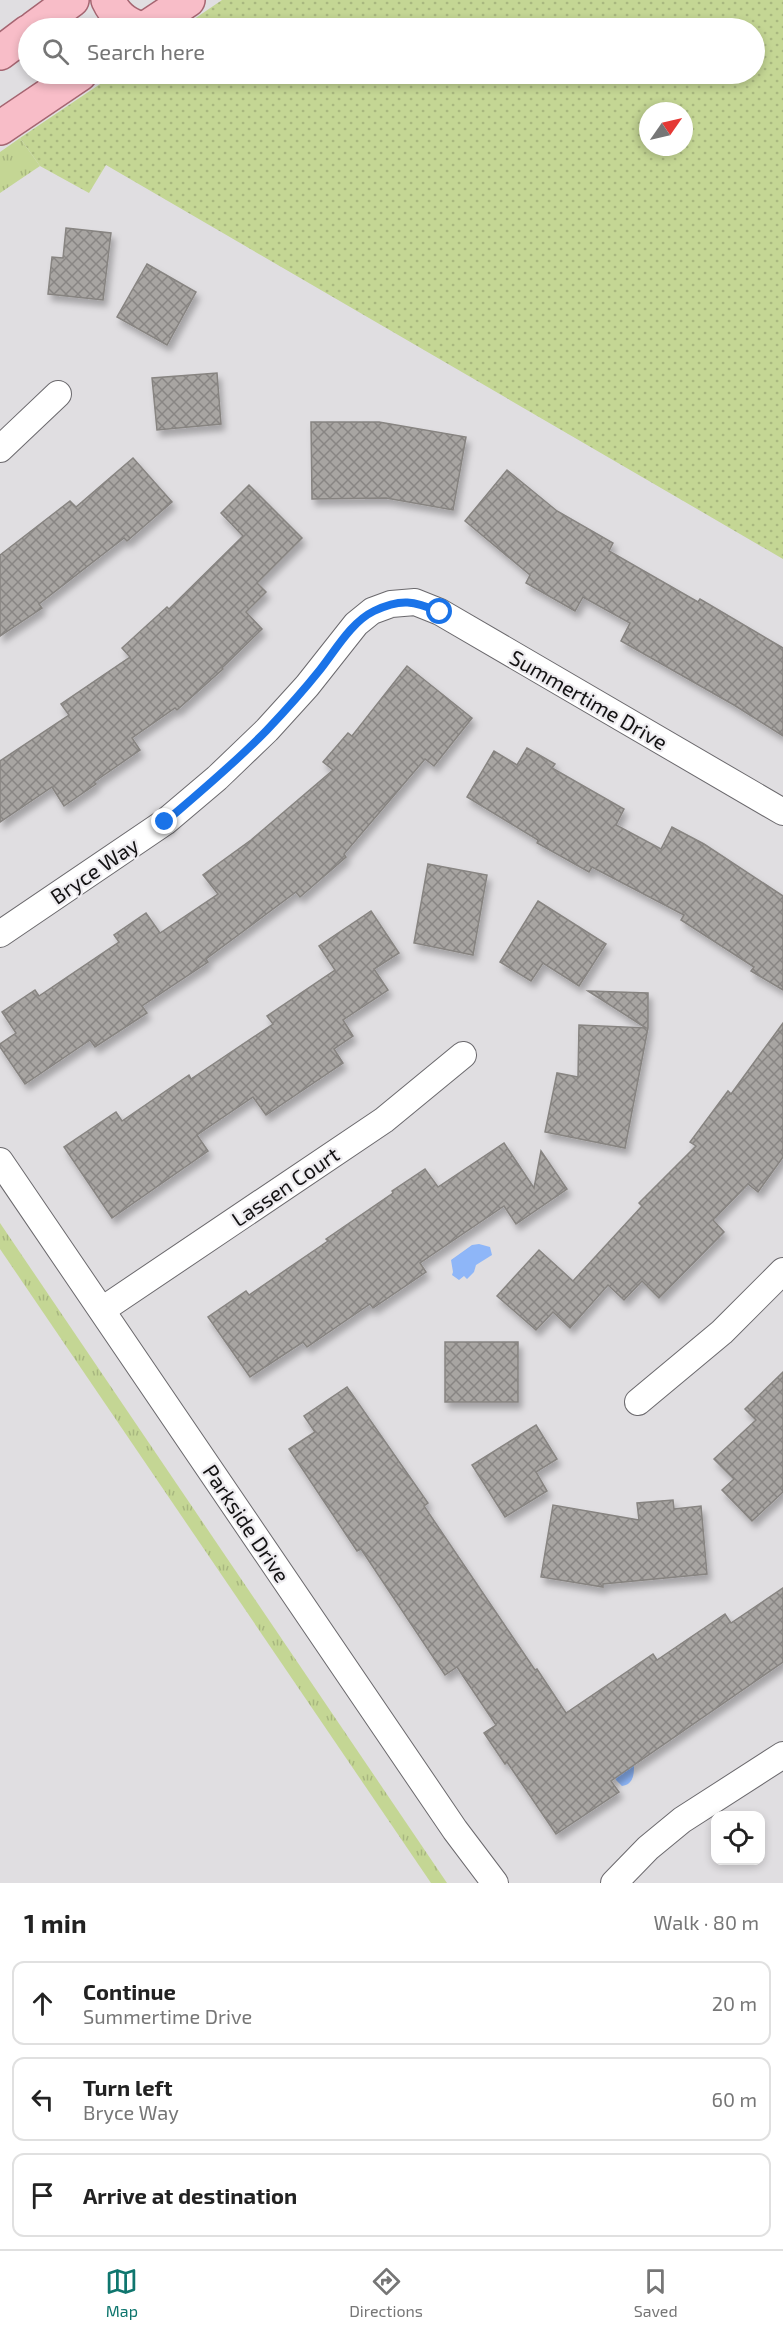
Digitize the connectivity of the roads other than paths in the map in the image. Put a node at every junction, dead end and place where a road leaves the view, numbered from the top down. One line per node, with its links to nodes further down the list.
1 (72, 0): 4 (main road)
2 (108, 0): 5 (main road)
3 (188, 0): 6 (main road)
4 (48, 18)
5 (121, 18)
6 (161, 18)
7 (18, 40): 8 (main road)
8 (0, 53)
9 (65, 84): 10 (main road)
10 (0, 128)
11 (58, 394): 12 (street)
12 (0, 449)
13 (391, 604): 14 (street, Summertime Drive); 15 (street, Bryce Way)
14 (783, 812)
15 (0, 934)
16 (463, 1055): 19 (street, Lassen Court)
17 (0, 1161): 19 (street, Parkside Drive)
18 (783, 1271): 20 (street)
19 (102, 1310): 22 (street, Parkside Drive)
20 (638, 1402)
21 (783, 1755): 23 (street)
22 (495, 1883)
23 (614, 1883)

